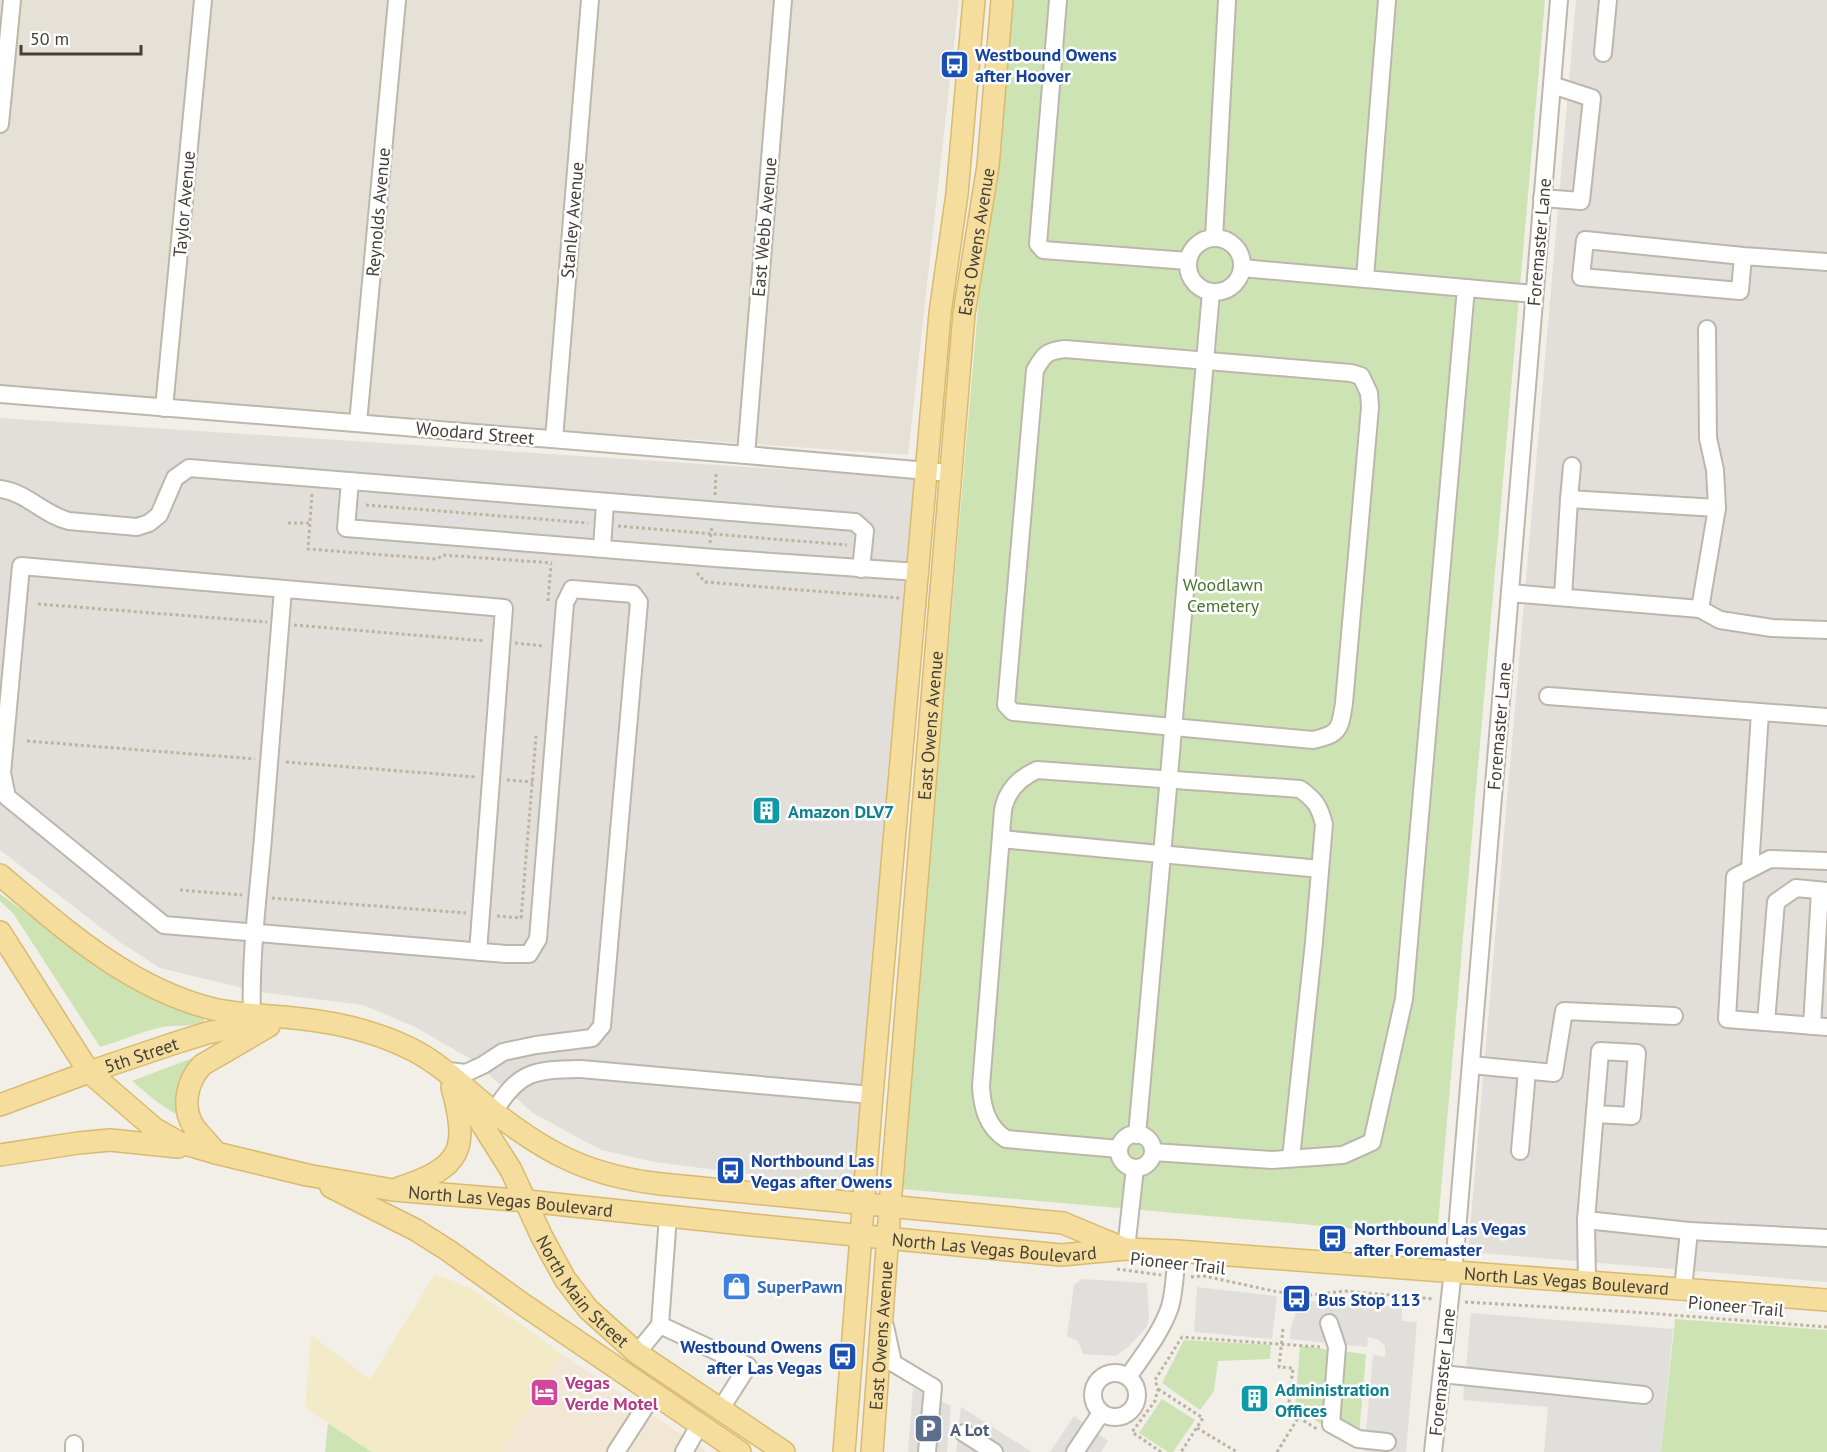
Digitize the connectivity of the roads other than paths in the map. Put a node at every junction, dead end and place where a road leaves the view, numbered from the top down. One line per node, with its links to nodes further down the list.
1 (12, 0): 15 (street)
2 (203, 0): 29 (street, Taylor Avenue)
3 (397, 0): 30 (street, Reynolds Avenue)
4 (590, 0): 31 (street, Stanley Avenue)
5 (783, 0): 32 (street, East Webb Avenue)
6 (974, 0): 34 (main road, East Owens Avenue)
7 (1002, 0): 35 (main road, East Owens Avenue)
8 (1058, 0): 19 (street)
9 (1227, 0): 17 (street)
10 (1387, 0): 22 (street)
11 (1558, 0): 14 (street, Foremaster Lane)
12 (1608, 0): 13 (street)
13 (1603, 53)
14 (1552, 85): 16 (street, Foremaster Lane); 16 (street)
15 (0, 117)
16 (1542, 198): 25 (street, Foremaster Lane)
17 (1214, 238): 19 (street); 21 (street)
18 (1743, 256): 18 (street); 20 (street)
19 (1188, 261): 24 (street)
20 (1827, 262)
21 (1242, 268): 22 (street); 24 (street)
22 (1365, 278): 23 (street)
23 (1466, 288): 25 (street); 86 (street)
24 (1211, 292): 27 (street)
25 (1534, 294): 45 (street, Foremaster Lane)
26 (1707, 329): 40 (street)
27 (1206, 362): 53 (street); 53 (street); 53 (street)
28 (0, 394): 29 (street, Woodard Street)
29 (164, 408): 30 (street, Woodard Street)
30 (358, 423): 31 (street, Woodard Street)
31 (554, 439): 32 (street, Woodard Street)
32 (746, 455): 34 (street, Woodard Street)
33 (1572, 466): 38 (street)
34 (927, 471): 35 (street, Woodard Street); 43 (main road, East Owens Avenue)
35 (950, 473): 92 (main road, East Owens Avenue)
36 (350, 481): 37 (street); 39 (street); 41 (street)
37 (0, 489)
38 (1569, 499): 40 (street); 46 (street)
39 (605, 503): 41 (street); 42 (street)
40 (1718, 508): 47 (street)
41 (602, 548): 42 (street)
42 (861, 569): 43 (street)
43 (918, 572): 76 (main road, East Owens Avenue)
44 (283, 589): 49 (street); 63 (street); 64 (street)
45 (1510, 593): 46 (street); 71 (street, Foremaster Lane)
46 (1563, 597): 47 (street)
47 (1700, 609): 48 (street)
48 (1827, 630)
49 (7, 637): 63 (street)
50 (1548, 696): 51 (street)
51 (1760, 712): 52 (street); 59 (street)
52 (1827, 717)
53 (1175, 728): 54 (street)
54 (1169, 779): 55 (street); 56 (street); 58 (street)
55 (1001, 839): 56 (street); 81 (street)
56 (1161, 855): 58 (street); 80 (street)
57 (1827, 861): 59 (street)
58 (1320, 869): 86 (street)
59 (1750, 869): 68 (street)
60 (0, 875): 65 (main road, North Las Vegas Boulevard)
61 (1824, 891): 68 (street); 69 (street)
62 (0, 932): 75 (main road, North Las Vegas Boulevard)
63 (255, 933): 64 (street); 65 (street)
64 (478, 952): 70 (street)
65 (252, 1015): 67 (main road, North Las Vegas Boulevard)
66 (1674, 1016): 74 (street)
67 (285, 1017): 73 (main road, North Las Vegas Boulevard); 75 (main road, 5th Street); 84 (main road)
68 (1766, 1022): 69 (street)
69 (1820, 1027)
70 (584, 1040): 72 (street); 73 (street)
71 (1471, 1065): 74 (street); 101 (street, Foremaster Lane)
72 (581, 1069): 76 (street); 78 (street)
73 (448, 1071): 78 (main road, North Las Vegas Boulevard); 89 (main road); 90 (main road, North Main Street)
74 (1527, 1071): 82 (street)
75 (89, 1072): 77 (main road, 5th Street); 84 (main road, North Las Vegas Boulevard)
76 (872, 1095): 91 (main road, East Owens Avenue)
77 (0, 1105)
78 (494, 1112): 91 (main road, North Las Vegas Boulevard)
79 (1595, 1114): 94 (street)
80 (1137, 1135): 81 (street); 83 (street)
81 (1119, 1149): 87 (street)
82 (1520, 1151)
83 (1153, 1152): 86 (street); 87 (street)
84 (216, 1153): 85 (main road); 88 (main road, North Las Vegas Boulevard)
85 (0, 1155)
86 (1291, 1158)
87 (1134, 1168): 99 (street)
88 (307, 1175): 89 (main road, North Las Vegas Boulevard); 111 (main road, North Main Street)
89 (393, 1190): 90 (main road, North Las Vegas Boulevard)
90 (527, 1201): 93 (main road, North Las Vegas Boulevard); 108 (main road, North Main Street)
91 (864, 1203): 92 (main road, North Las Vegas Boulevard); 96 (main road, East Owens Avenue)
92 (891, 1206): 97 (main road, East Owens Avenue); 99 (main road, North Las Vegas Boulevard)
93 (668, 1216): 96 (main road, North Las Vegas Boulevard); 107 (street)
94 (1586, 1220): 95 (street); 102 (street)
95 (1689, 1231): 98 (street); 103 (street)
96 (861, 1236): 97 (main road, North Las Vegas Boulevard); 122 (main road, East Owens Avenue)
97 (888, 1238): 99 (main road, North Las Vegas Boulevard); 105 (main road, East Owens Avenue)
98 (1827, 1238)
99 (1126, 1249): 100 (main road, North Las Vegas Boulevard)
100 (1177, 1251): 101 (main road, North Las Vegas Boulevard); 110 (street)
101 (1454, 1271): 102 (main road, North Las Vegas Boulevard); 109 (street, Foremaster Lane)
102 (1587, 1282): 103 (main road, North Las Vegas Boulevard)
103 (1683, 1289): 104 (main road, North Las Vegas Boulevard)
104 (1827, 1300)
105 (883, 1316): 123 (main road, East Owens Avenue); 124 (street)
106 (1329, 1323): 117 (street)
107 (660, 1325): 108 (street); 113 (street)
108 (637, 1353): 113 (main road, North Main Street)
109 (1442, 1374): 112 (street); 127 (street, Foremaster Lane)
110 (1128, 1377): 114 (street); 114 (street)
111 (654, 1393): 115 (main road, North Main Street); 118 (street)
112 (1644, 1395)
113 (720, 1410): 121 (main road, North Main Street)
114 (1101, 1413): 126 (street)
115 (700, 1424): 119 (street); 120 (main road, North Main Street)
116 (964, 1433): 125 (street)
117 (1387, 1442)
118 (616, 1452)
119 (684, 1452)
120 (740, 1452)
121 (784, 1452)
122 (844, 1452)
123 (872, 1452)
124 (927, 1452)
125 (994, 1452)
126 (1075, 1452)
127 (1434, 1452)

